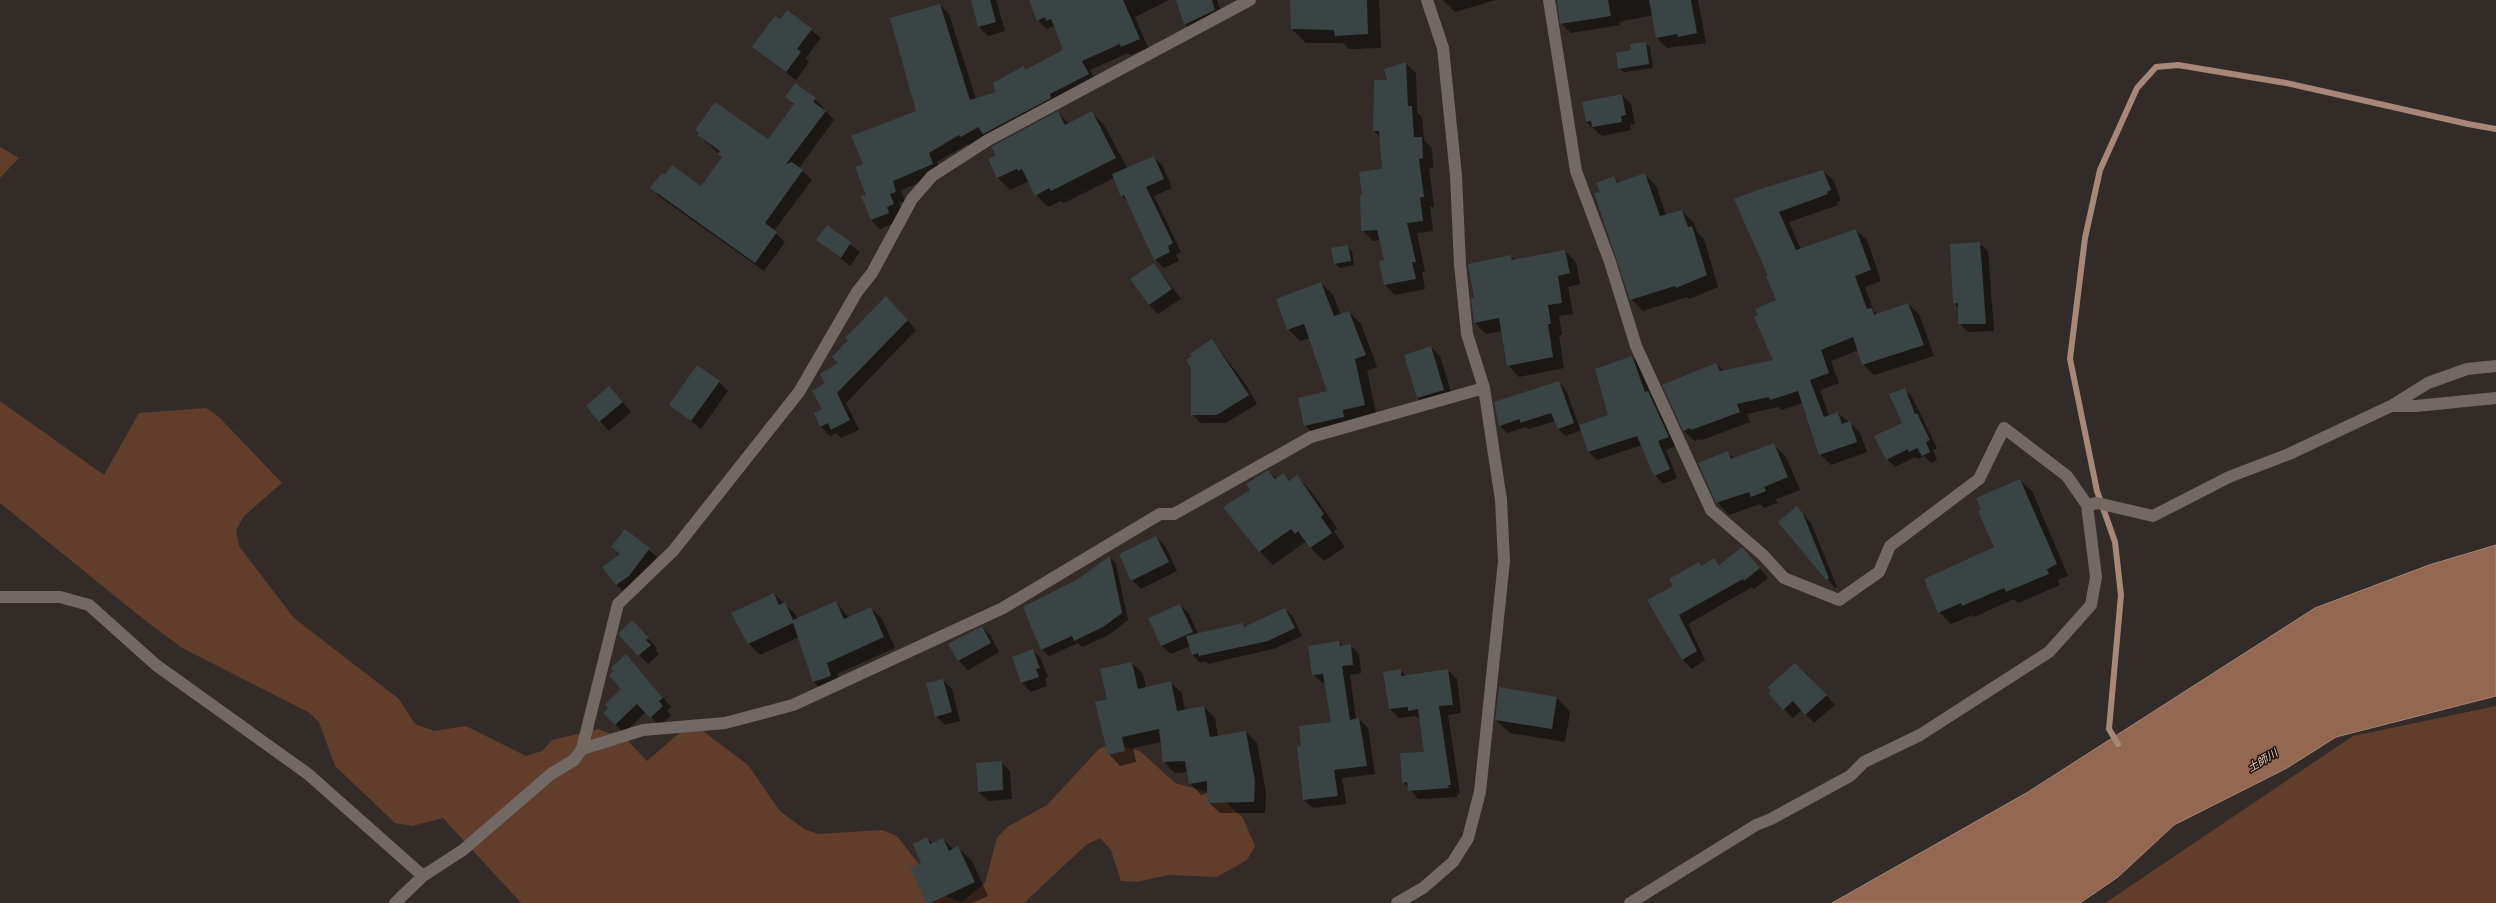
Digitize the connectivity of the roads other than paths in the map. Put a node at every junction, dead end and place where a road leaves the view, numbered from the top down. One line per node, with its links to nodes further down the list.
1 (1250, 0): 10 (street)
2 (1427, 0): 5 (street)
3 (1549, 0): 8 (street)
4 (2496, 366): 7 (street)
5 (1484, 388): 10 (street); 13 (street)
6 (2496, 398): 7 (street)
7 (2391, 406): 8 (street)
8 (2087, 505): 14 (street)
9 (0, 597): 11 (street)
10 (582, 750): 11 (street)
11 (423, 876): 12 (street)
12 (395, 903)
13 (1397, 903)
14 (1630, 903)

